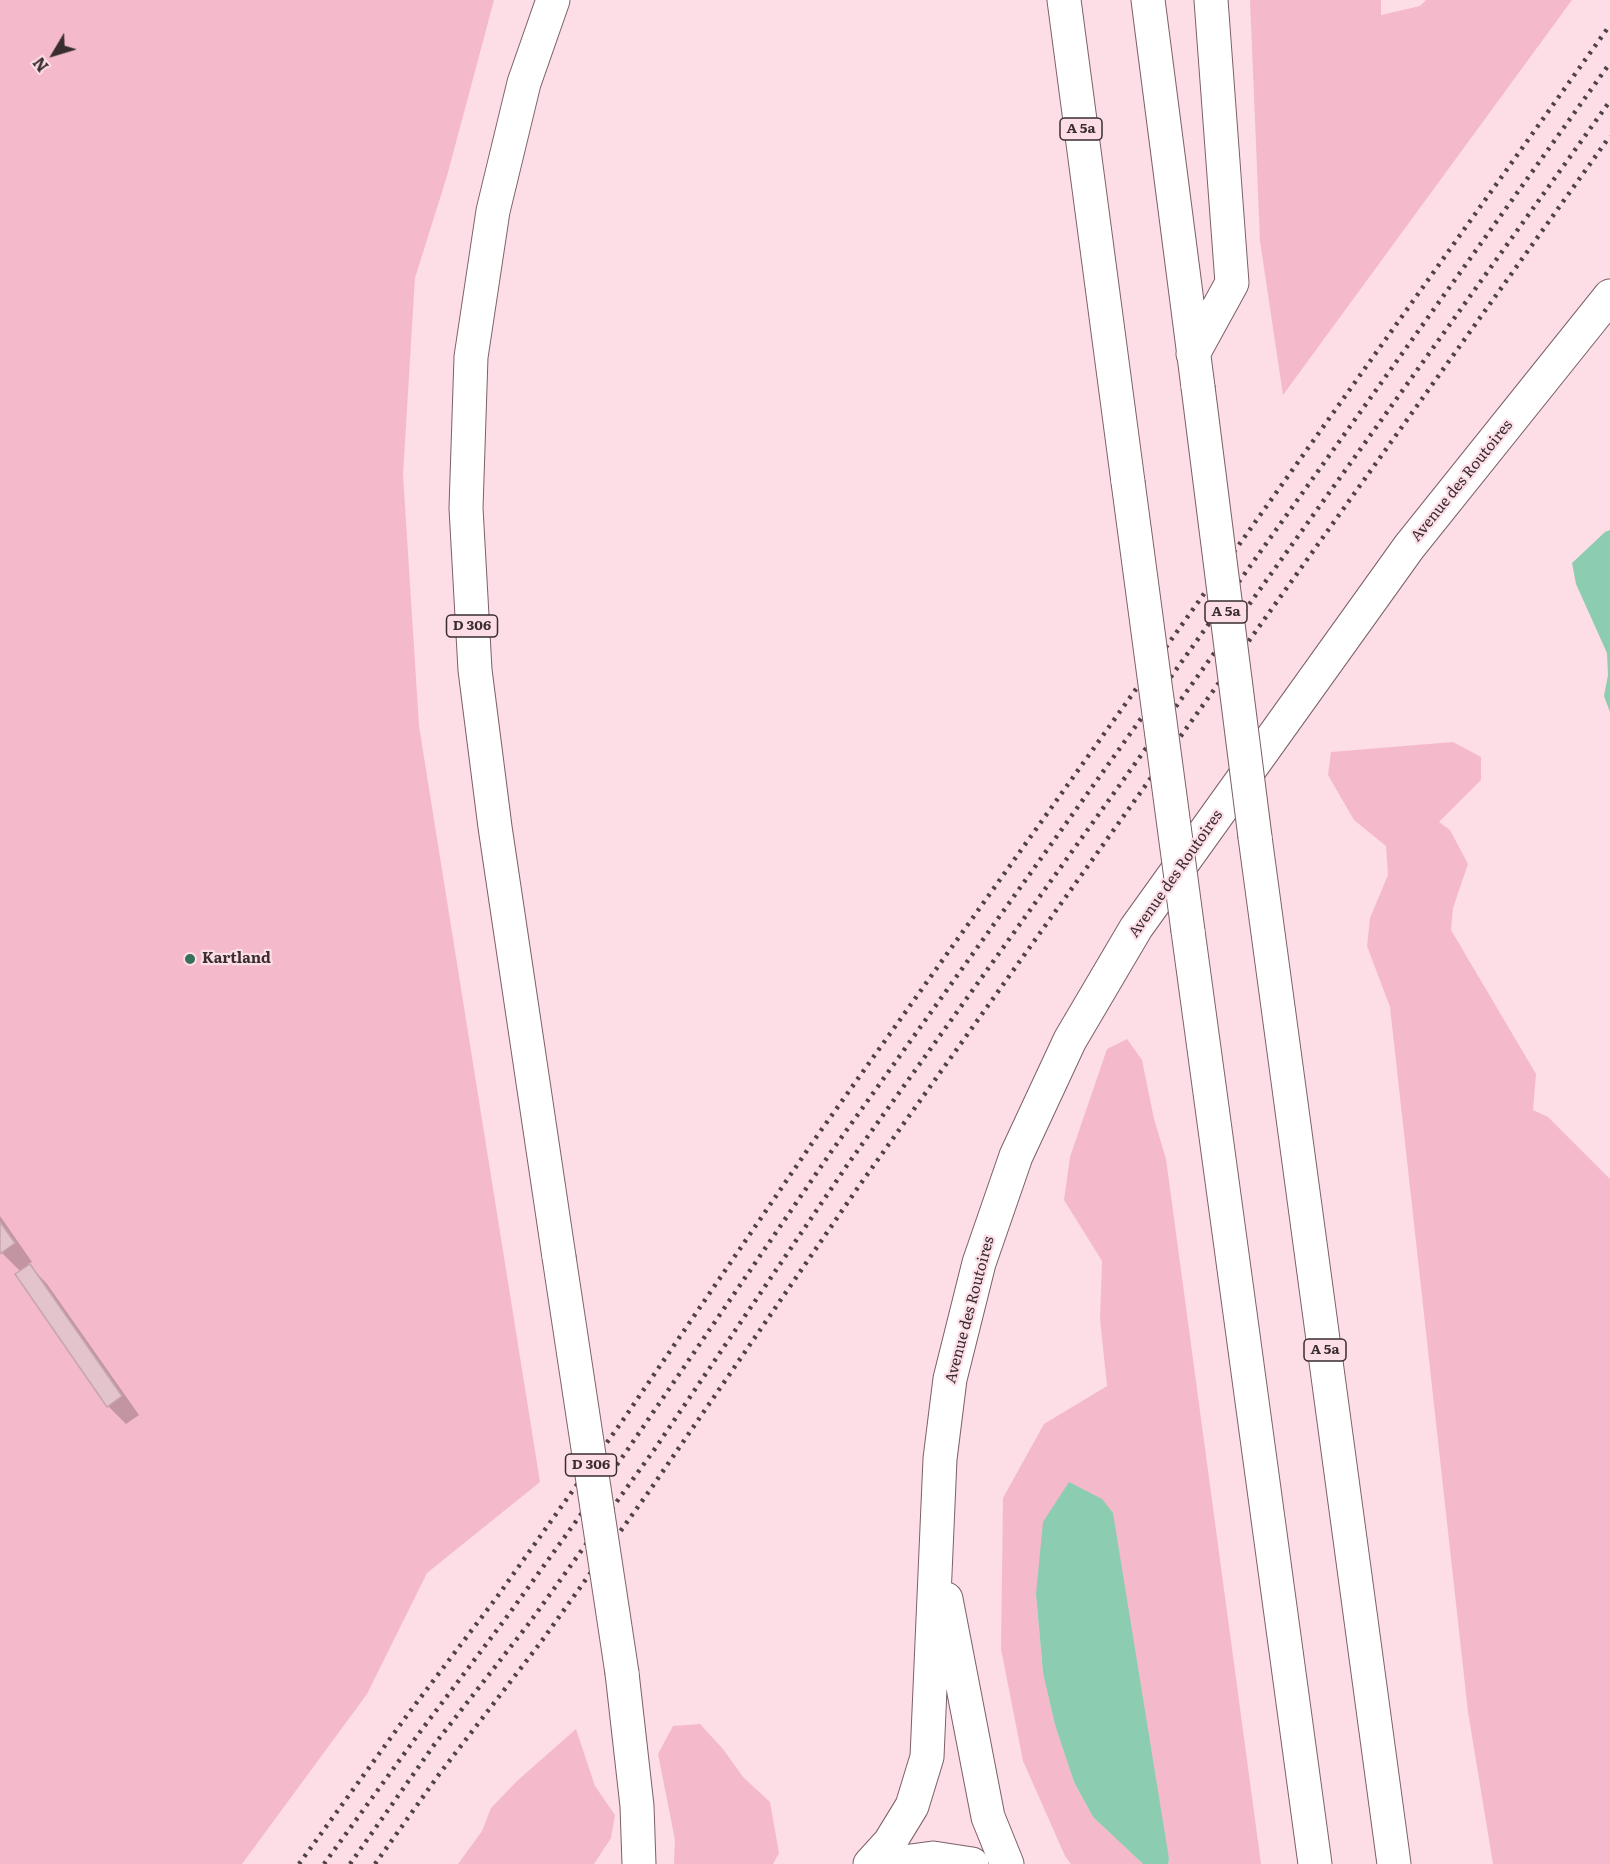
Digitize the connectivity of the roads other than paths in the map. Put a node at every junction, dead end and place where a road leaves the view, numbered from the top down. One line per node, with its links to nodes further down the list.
1 (553, 0): 8 (main road, D 306, bridge)
2 (1064, 0): 13 (main road, A 5a, bridge)
3 (1148, 0): 6 (main road, A 5a)
4 (1211, 0): 6 (main road)
5 (1610, 296): 7 (main road, Avenue des Routoires)
6 (1193, 354): 14 (main road, A 5a, bridge)
7 (936, 1544): 9 (main road, Avenue des Routoires); 12 (main road, Avenue des Routoires)
8 (639, 1864)
9 (870, 1864)
10 (888, 1864): 11 (main road)
11 (972, 1864)
12 (1007, 1864)
13 (1315, 1864)
14 (1394, 1864)

